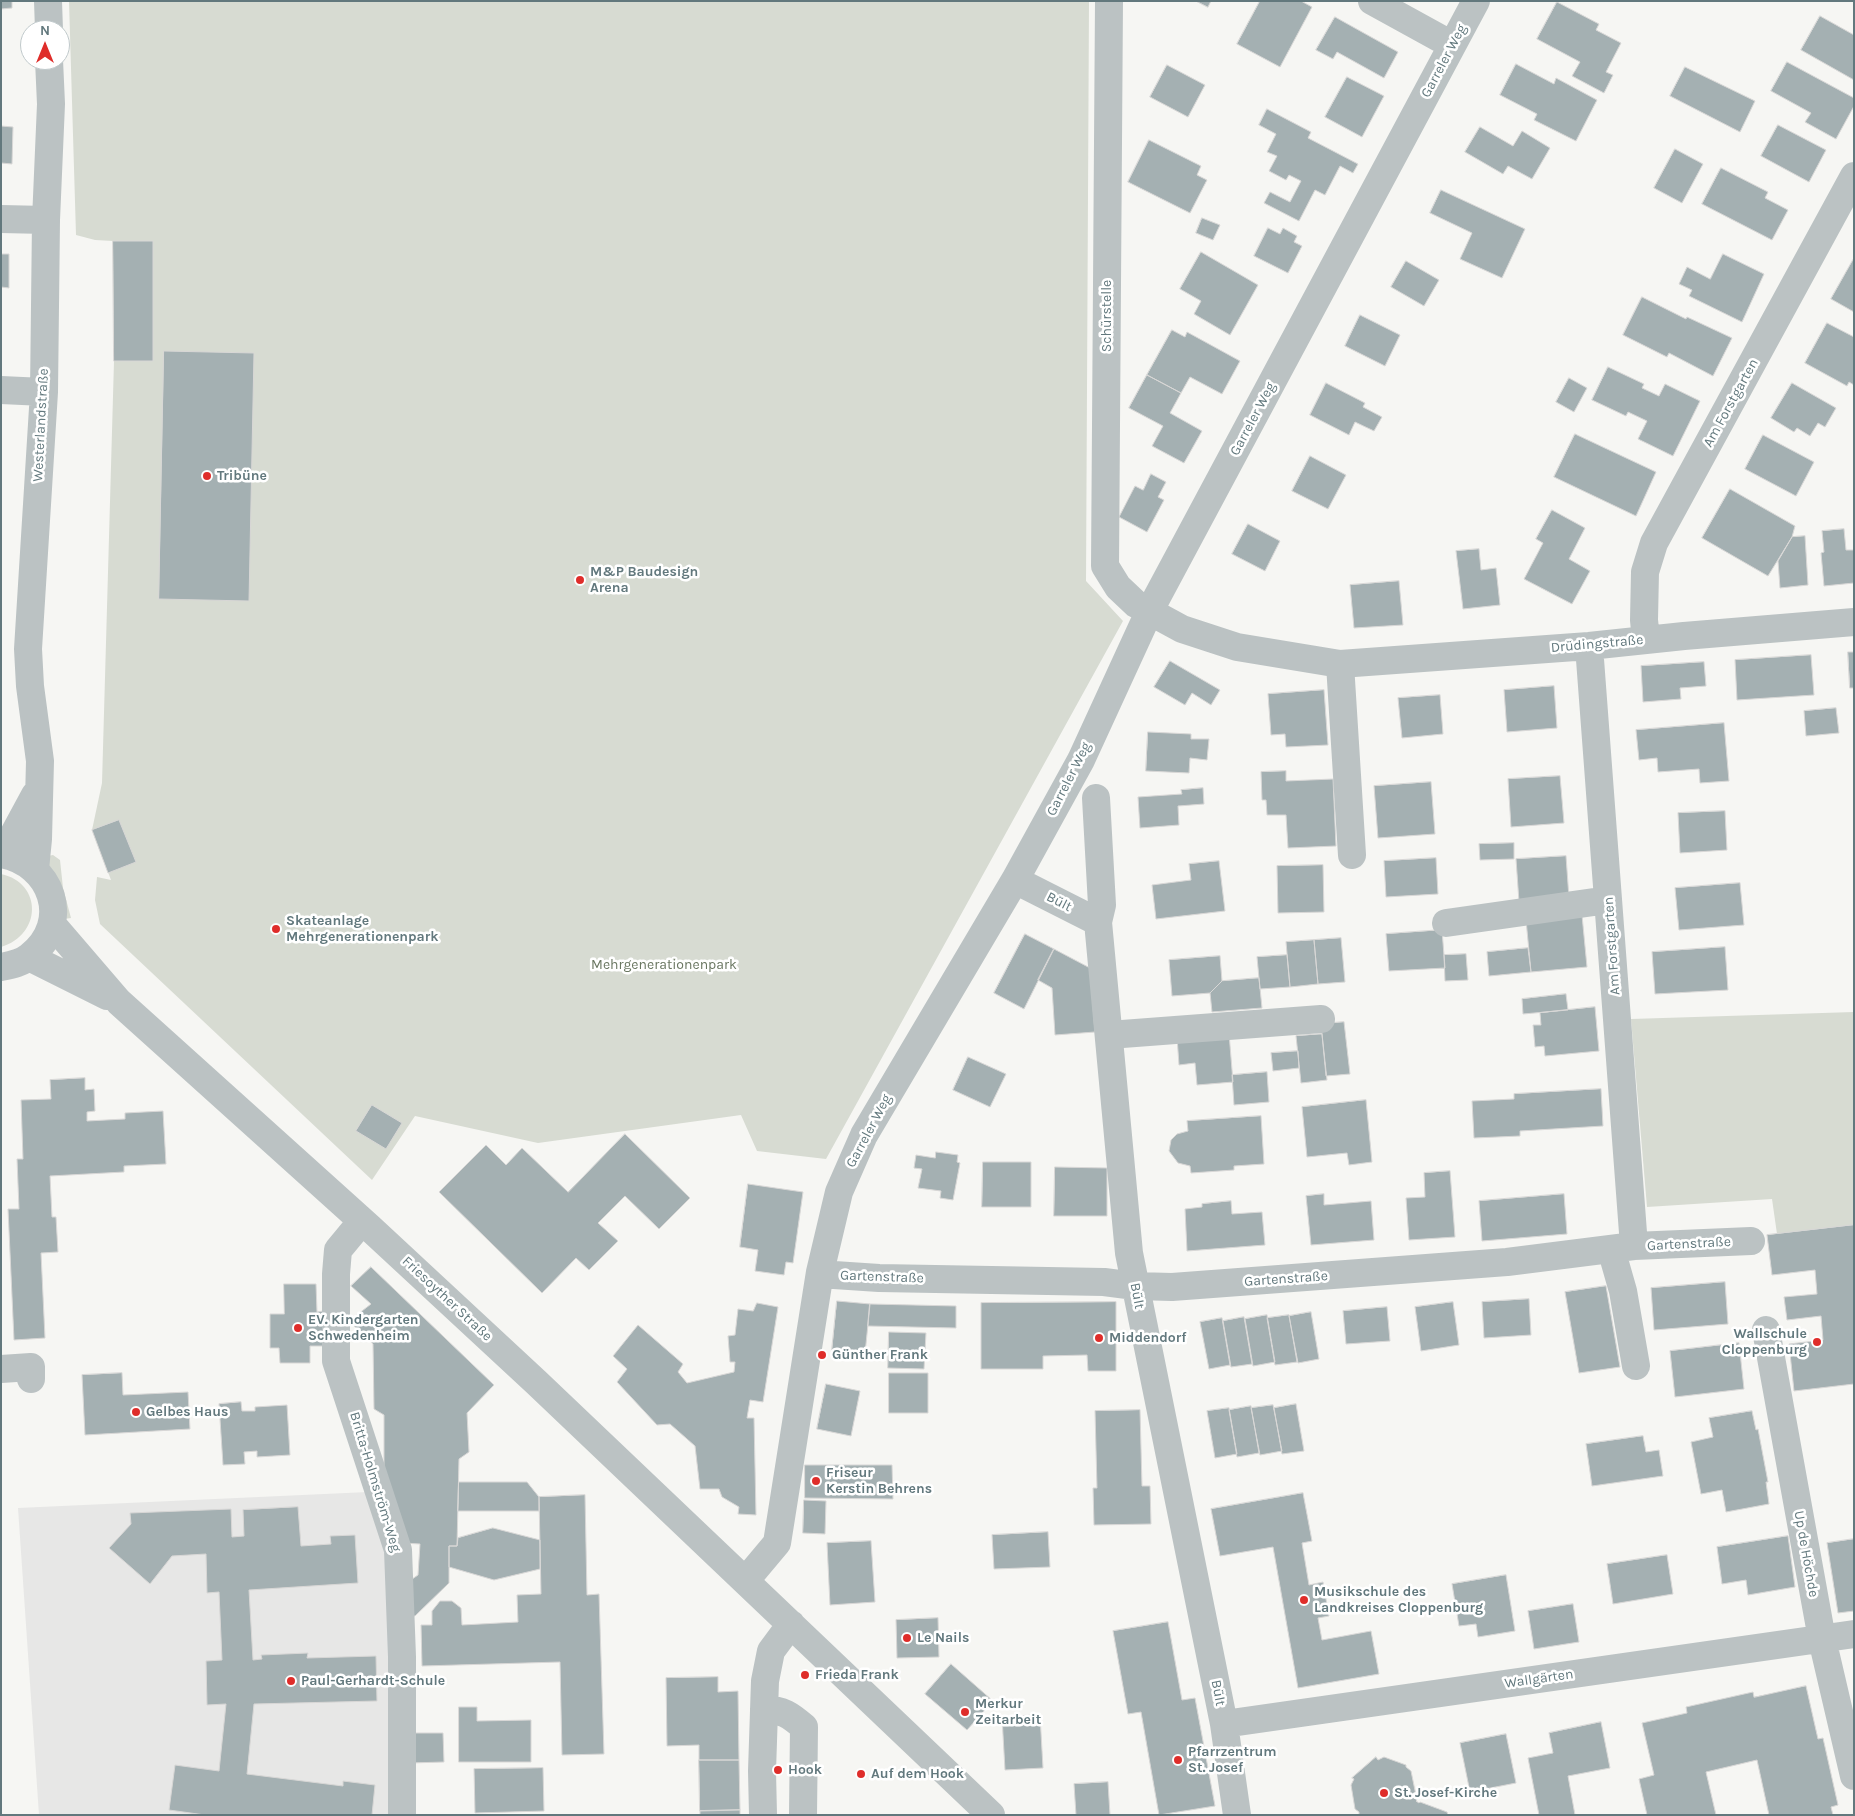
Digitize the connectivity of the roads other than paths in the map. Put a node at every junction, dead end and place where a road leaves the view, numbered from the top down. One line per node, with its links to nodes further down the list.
1 (48, 1): 5 (street)
2 (1109, 1): 13 (street, Schürstelle)
3 (1372, 1): 6 (street)
4 (1476, 1): 6 (street, Garreler Weg)
5 (48, 20)
6 (1452, 45): 13 (street, Garreler Weg)
7 (50, 70): 10 (street, Westerlandstraße)
8 (1854, 176): 15 (street, Am Forstgarten)
9 (1, 218): 10 (street)
10 (46, 220): 12 (street, Westerlandstraße)
11 (1, 390): 12 (street)
12 (44, 392): 18 (street, Westerlandstraße)
13 (1149, 612): 17 (street, Drüdingstraße); 23 (street, Garreler Weg)
14 (1854, 622): 15 (street, Drüdingstraße)
15 (1646, 640): 16 (street, Drüdingstraße)
16 (1589, 646): 17 (street, Drüdingstraße); 24 (street, Am Forstgarten)
17 (1340, 664): 21 (street)
18 (38, 789): 20 (street, Westerlandstraße); 22 (street, Westerlandstraße)
19 (1096, 798): 25 (street)
20 (2, 854): 22 (street)
21 (1352, 855)
22 (35, 869): 27 (street)
23 (1015, 880): 25 (street, Bült); 36 (street, Garreler Weg)
24 (1608, 900): 26 (street); 35 (street, Am Forstgarten)
25 (1098, 922): 32 (street, Bült)
26 (1446, 923)
27 (52, 924): 28 (street); 30 (street, Friesoyther Straße)
28 (29, 958): 29 (street); 30 (street, Friesoyther Straße)
29 (1, 967)
30 (119, 1002): 33 (street, Friesoyther Straße)
31 (1321, 1019): 32 (street)
32 (1108, 1035): 37 (street, Bült)
33 (362, 1221): 42 (street, Friesoyther Straße); 49 (street, Britta-Holmström-Weg)
34 (1751, 1241): 35 (street, Gartenstraße)
35 (1623, 1248): 37 (street, Gartenstraße); 39 (street, Am Forstgarten)
36 (820, 1272): 37 (street, Gartenstraße); 42 (street, Garreler Weg)
37 (1135, 1286): 47 (street, Bült)
38 (1766, 1330): 45 (street, Up de Höchde)
39 (1636, 1366)
40 (1, 1369): 41 (street)
41 (31, 1379)
42 (746, 1580): 43 (street, Friesoyther Straße)
43 (791, 1624): 46 (street); 52 (street)
44 (1854, 1634): 45 (street, Wallgärten)
45 (1822, 1640): 47 (street, Wallgärten); 48 (street, Up de Höchde)
46 (764, 1709): 50 (street); 51 (street)
47 (1224, 1724): 53 (street, Bült)
48 (1854, 1776)
49 (402, 1815)
50 (763, 1815)
51 (803, 1815)
52 (991, 1815)
53 (1237, 1815)

